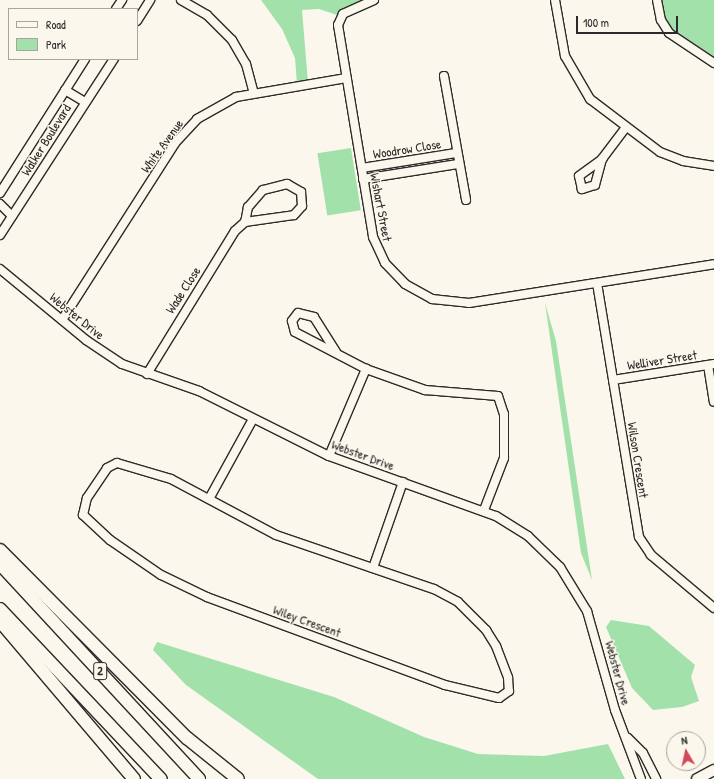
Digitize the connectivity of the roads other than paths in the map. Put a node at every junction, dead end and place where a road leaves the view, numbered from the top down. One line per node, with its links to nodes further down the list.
1 (150, 0): 6 (street)
2 (181, 0): 13 (street)
3 (374, 0): 11 (street, Wishart Street)
4 (555, 0): 15 (street)
5 (657, 0): 9 (street)
6 (138, 18)
7 (84, 60): 12 (street, Walker Boulevard)
8 (113, 60): 14 (street, Walker Boulevard)
9 (714, 63)
10 (444, 76): 16 (street, Woodrow Close)
11 (346, 78): 13 (street, White Avenue); 20 (street, Wishart Street)
12 (65, 90): 14 (street); 22 (street, Walker Boulevard)
13 (254, 93): 31 (street, White Avenue)
14 (85, 102): 25 (street, Walker Boulevard)
15 (626, 127): 17 (street); 19 (street)
16 (456, 153): 18 (street, Woodrow Close); 20 (street, Woodrow Close)
17 (602, 159)
18 (458, 164): 21 (street, Woodrow Close); 23 (street, Woodrow Close)
19 (714, 166)
20 (362, 168): 21 (street, Wishart Street)
21 (363, 179): 30 (street, Wishart Street)
22 (0, 193)
23 (466, 200)
24 (0, 204): 25 (street)
25 (12, 216): 27 (street, Walker Boulevard)
26 (245, 222): 26 (street, Wade Close); 35 (street, Wade Close)
27 (0, 235)
28 (714, 264): 30 (street, Wishart Street)
29 (0, 269): 31 (street, Webster Drive)
30 (597, 283): 36 (street, Wilson Crescent)
31 (62, 320): 35 (street, Webster Drive)
32 (336, 352): 32 (street); 34 (street)
33 (711, 365): 36 (street, Welliver Street); 37 (street)
34 (366, 369): 39 (street); 42 (street)
35 (147, 374): 38 (street, Webster Drive)
36 (613, 380): 46 (street, Wilson Crescent)
37 (714, 402)
38 (253, 419): 39 (street, Webster Drive); 41 (street)
39 (329, 456): 40 (street, Webster Drive)
40 (403, 482): 42 (street, Webster Drive); 45 (street)
41 (209, 500): 45 (street, Wiley Crescent); 45 (street, Wiley Crescent)
42 (484, 510): 49 (street, Webster Drive)
43 (0, 550): 54 (highway)
44 (0, 564): 53 (highway, 2)
45 (373, 568)
46 (714, 608)
47 (0, 609): 52 (highway, 2)
48 (0, 621): 51 (highway)
49 (628, 738): 55 (street, Webster Drive); 56 (street, Webster Drive)
50 (714, 770): 57 (main road)
51 (134, 779)
52 (161, 779)
53 (199, 779)
54 (238, 779)
55 (641, 779)
56 (656, 779)
57 (697, 779)

